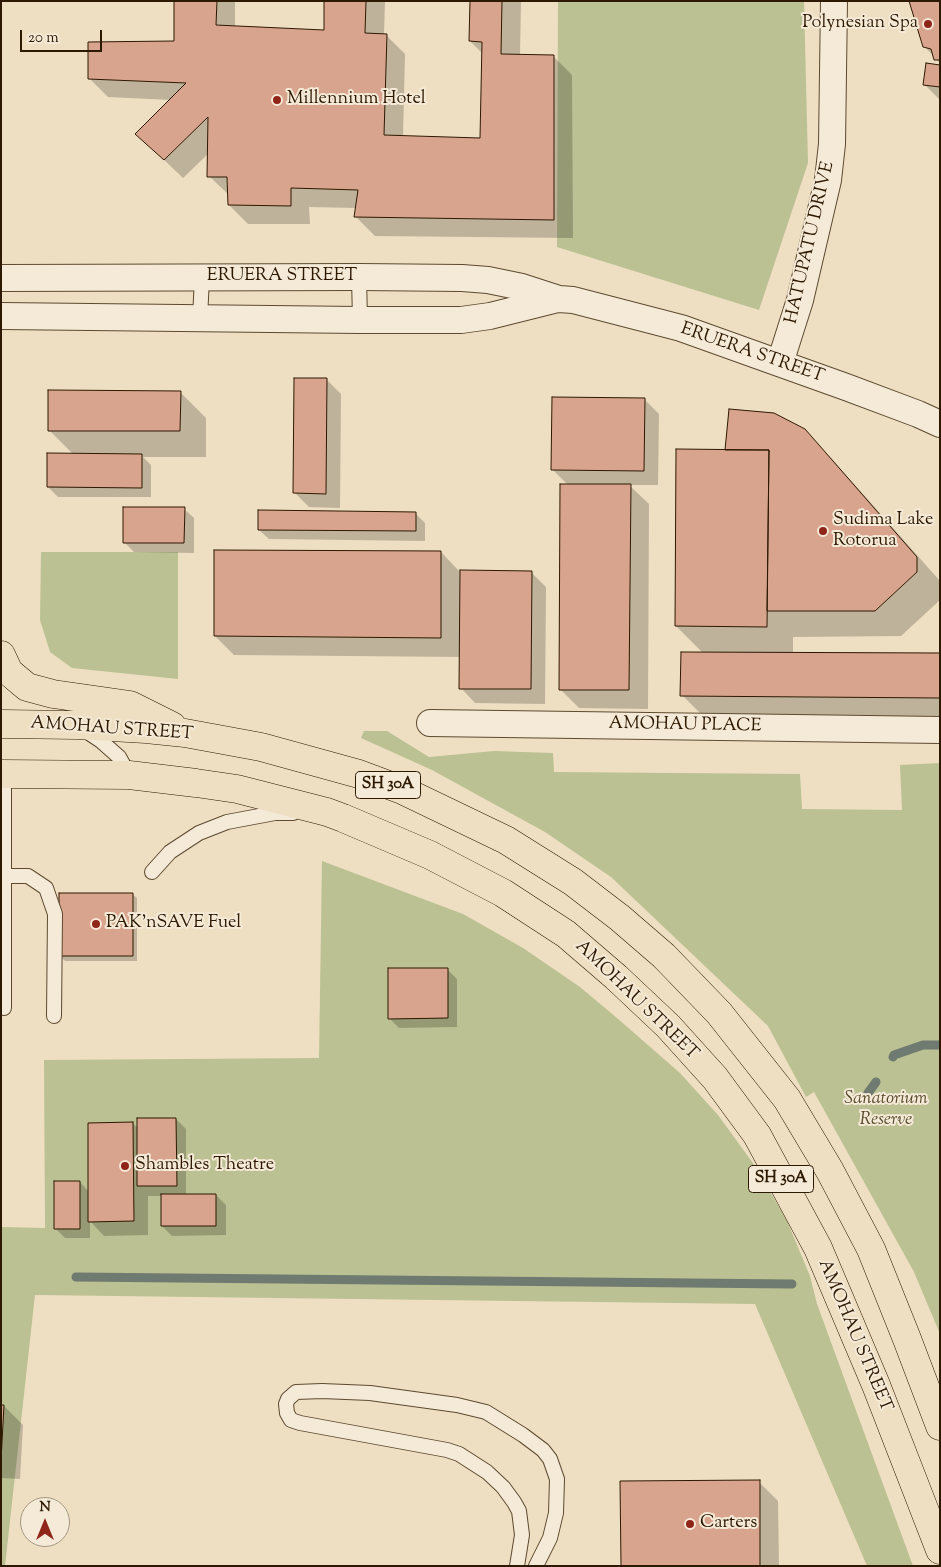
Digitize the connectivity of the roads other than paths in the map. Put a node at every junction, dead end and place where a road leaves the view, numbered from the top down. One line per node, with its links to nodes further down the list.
1 (834, 1): 9 (street, HATUPATU DRIVE)
2 (359, 277): 4 (street, ERUERA STREET); 5 (street, ERUERA STREET); 8 (lane)
3 (1, 278): 4 (street, ERUERA STREET)
4 (202, 278): 7 (lane)
5 (559, 299): 8 (street, ERUERA STREET); 9 (street, ERUERA STREET)
6 (1, 316): 7 (street, ERUERA STREET)
7 (200, 318): 8 (street, ERUERA STREET)
8 (360, 320)
9 (780, 363): 10 (street, ERUERA STREET)
10 (940, 424)
11 (1, 655): 16 (main road)
12 (430, 723): 15 (street, AMOHAU PLACE)
13 (1, 724): 14 (main road, AMOHAU STREET / SH 30A)
14 (77, 725): 16 (main road, AMOHAU STREET / SH 30A); 18 (lane)
15 (940, 730)
16 (185, 733): 25 (main road, AMOHAU STREET / SH 30A)
17 (3, 774): 18 (main road, AMOHAU STREET / SH 30A); 20 (lane)
18 (129, 775): 19 (main road, AMOHAU STREET / SH 30A)
19 (327, 812): 21 (lane); 26 (main road, AMOHAU STREET / SH 30A)
20 (3, 822): 22 (lane)
21 (152, 872)
22 (4, 876): 23 (lane); 24 (lane)
23 (4, 1008)
24 (54, 1016)
25 (940, 1426)
26 (940, 1550)
27 (517, 1566): 28 (lane)
28 (536, 1566)

